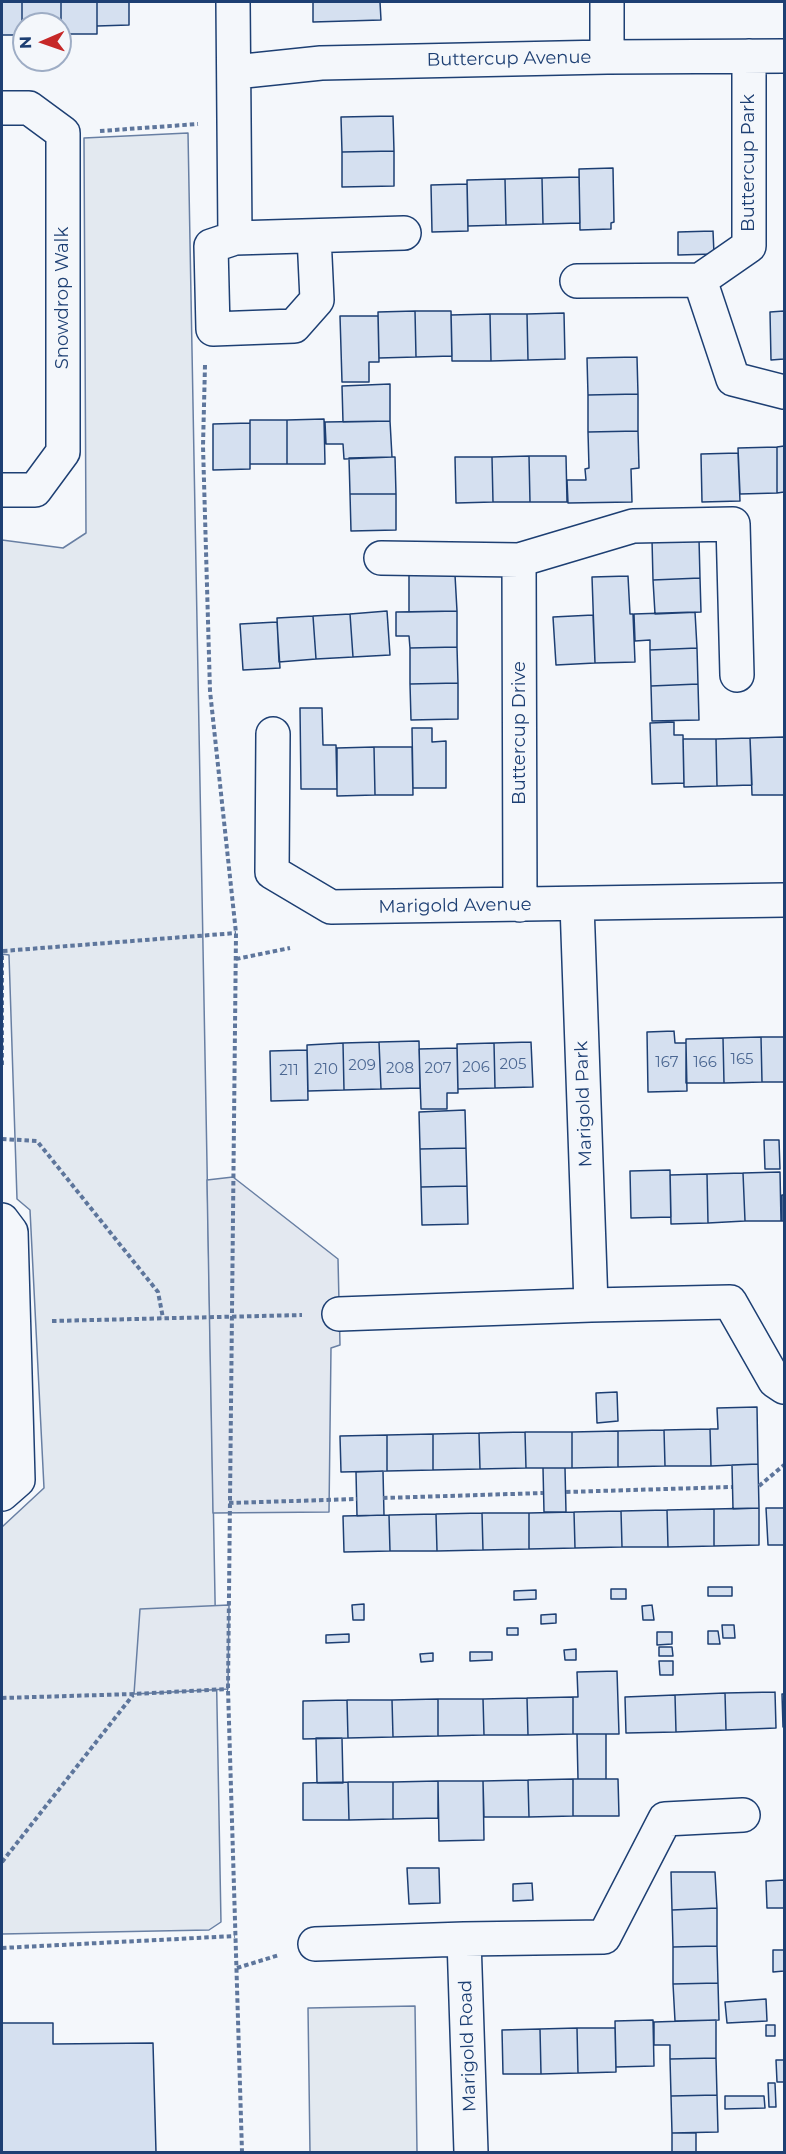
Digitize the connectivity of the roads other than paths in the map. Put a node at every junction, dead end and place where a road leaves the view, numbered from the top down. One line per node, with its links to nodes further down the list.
1 (233, 2): 6 (street)
2 (607, 2): 5 (street)
3 (749, 56): 4 (street, Buttercup Avenue); 5 (street, Buttercup Avenue); 11 (street, Buttercup Park)
4 (784, 56)
5 (607, 57): 6 (street, Buttercup Avenue)
6 (235, 72): 10 (street)
7 (2, 108): 14 (street, Snowdrop Walk)
8 (404, 233): 9 (street)
9 (314, 236): 10 (street); 10 (street)
10 (235, 238)
11 (700, 280): 12 (street); 13 (street)
12 (577, 281)
13 (784, 392)
14 (2, 490)
15 (381, 558): 16 (street)
16 (519, 560): 17 (street); 21 (street, Buttercup Drive)
17 (736, 675)
18 (273, 734): 21 (street, Marigold Avenue)
19 (784, 900): 20 (street, Marigold Avenue)
20 (577, 904): 21 (street, Marigold Avenue); 23 (street, Marigold Park)
21 (520, 905)
22 (2, 1220): 26 (street)
23 (591, 1305): 24 (street); 25 (street)
24 (339, 1314)
25 (784, 1387)
26 (2, 1494)
27 (743, 1815): 28 (street)
28 (464, 1939): 29 (street); 30 (street, Marigold Road)
29 (315, 1944)
30 (471, 2152)

